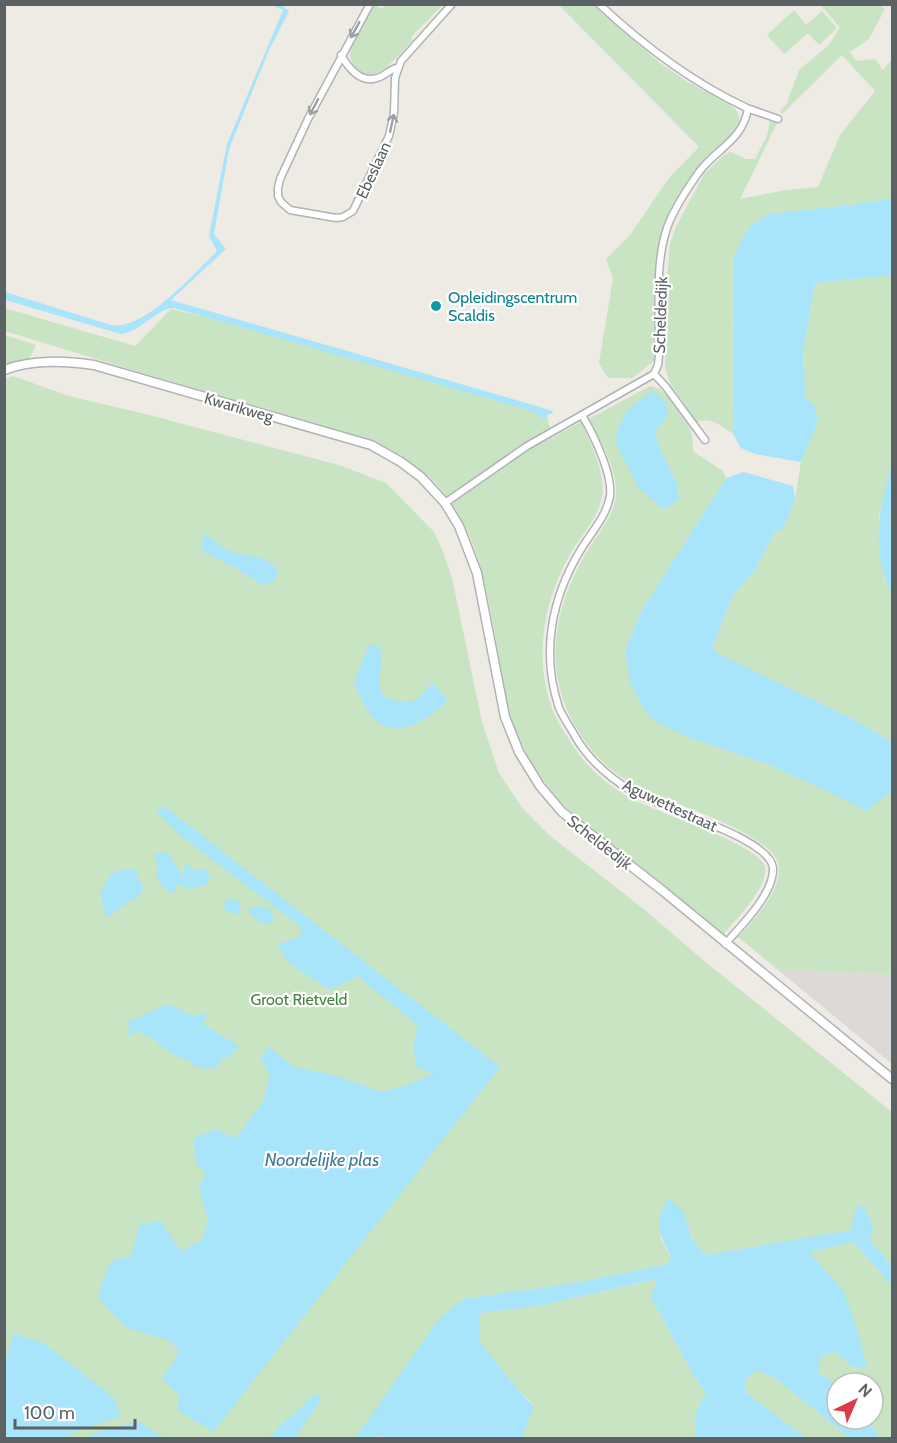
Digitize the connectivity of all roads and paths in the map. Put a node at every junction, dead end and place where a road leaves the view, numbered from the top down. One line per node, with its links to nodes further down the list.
1 (370, 4): 4 (street, Ebeslaan, one-way to 4)
2 (452, 4): 5 (street)
3 (599, 4): 6 (street)
4 (341, 55): 5 (street); 5 (street, Ebeslaan, one-way to 5)
5 (397, 68)
6 (748, 109): 7 (street); 9 (street, Scheldedijk)
7 (778, 119)
8 (4, 370): 12 (street, Kwarikweg)
9 (654, 374): 10 (street, Scheldedijk); 11 (street)
10 (582, 415): 12 (street, Scheldedijk); 13 (street, Aguwettestraat)
11 (705, 440)
12 (447, 506): 13 (street, Scheldedijk)
13 (725, 944): 14 (street, Scheldedijk)
14 (892, 1079)

